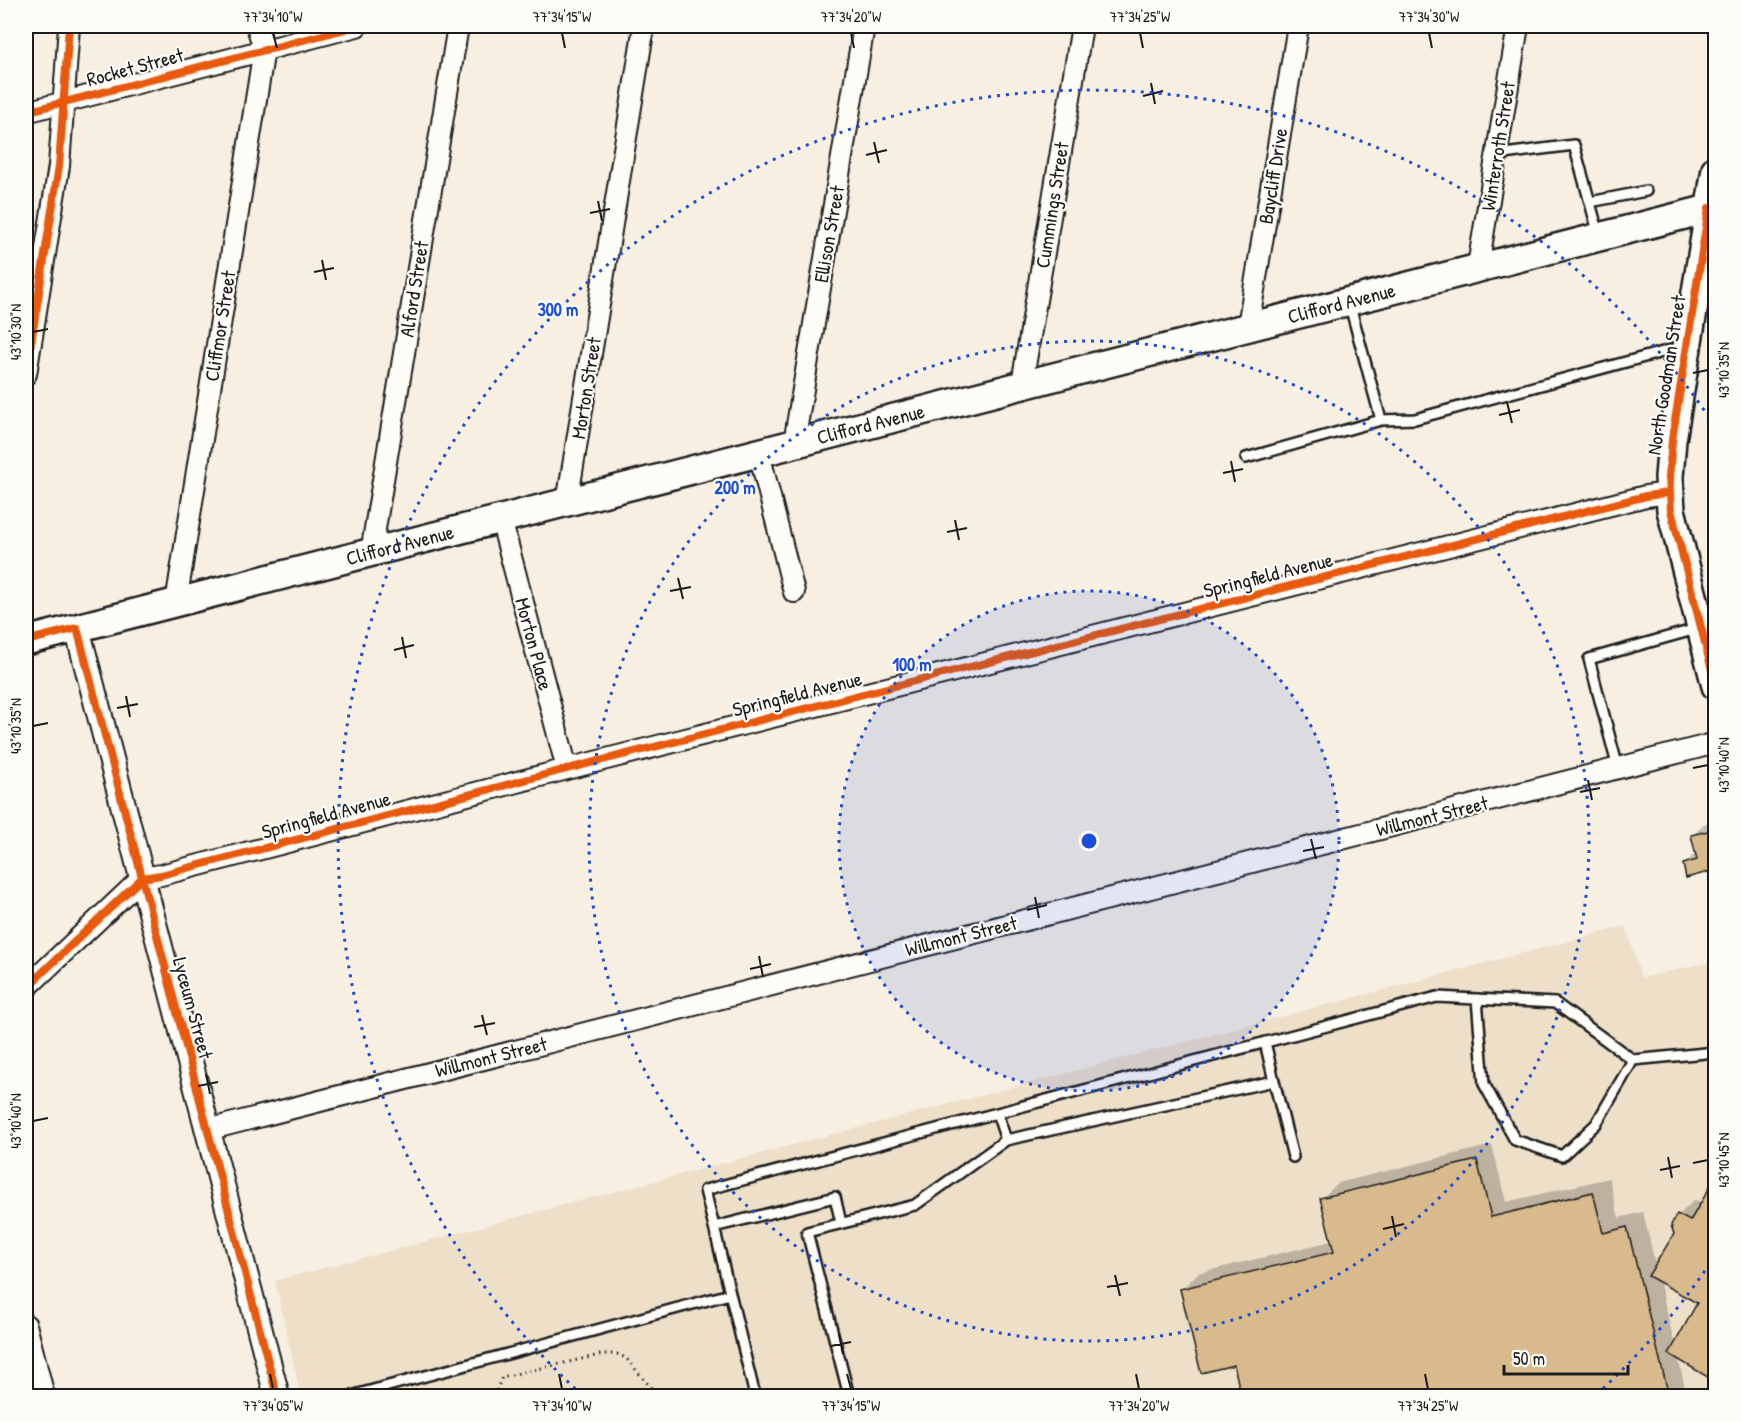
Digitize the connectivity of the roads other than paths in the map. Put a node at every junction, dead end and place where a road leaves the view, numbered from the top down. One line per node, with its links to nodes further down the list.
1 (69, 26): 11 (street)
2 (257, 26): 10 (street)
3 (357, 26): 10 (street, Rocket Street)
4 (458, 26): 33 (street, Alford Street)
5 (645, 26): 31 (street, Morton Street)
6 (864, 26): 27 (street, Ellison Street)
7 (1082, 26): 25 (street, Cummings Street)
8 (1298, 26): 22 (street, Baycliff Drive)
9 (1518, 26): 13 (street, Winterroth Street)
10 (264, 49): 11 (street, Rocket Street); 35 (street, Cliffmor Street)
11 (65, 102): 12 (street, Rocket Street); 24 (street)
12 (26, 112)
13 (1496, 155): 16 (lane); 19 (street, Winterroth Street)
14 (1716, 169): 17 (main road, North Goodman Street)
15 (1646, 191): 16 (lane)
16 (1590, 202): 18 (lane)
17 (1712, 208): 18 (main road, Clifford Avenue); 20 (main road, North Goodman Street)
18 (1599, 237): 19 (main road, Clifford Avenue)
19 (1478, 266): 21 (main road, Clifford Avenue)
20 (1706, 284): 23 (main road, North Goodman Street)
21 (1348, 300): 22 (main road, Clifford Avenue); 26 (lane)
22 (1248, 326): 25 (main road, Clifford Avenue)
23 (1687, 346): 26 (lane); 30 (main road, North Goodman Street)
24 (26, 374)
25 (1022, 384): 27 (main road, Clifford Avenue)
26 (1381, 420): 29 (lane)
27 (794, 443): 28 (main road, Clifford Avenue)
28 (759, 453): 31 (main road, Clifford Avenue); 34 (street)
29 (1246, 458)
30 (1670, 493): 37 (main road, North Goodman Street); 42 (street, Springfield Avenue)
31 (567, 503): 32 (main road, Clifford Avenue)
32 (501, 519): 33 (main road, Clifford Avenue); 42 (street, Morton Place)
33 (371, 553): 35 (main road, Clifford Avenue)
34 (794, 592)
35 (176, 603): 36 (main road, Clifford Avenue)
36 (77, 628): 38 (main road, Clifford Avenue); 43 (street, Lyceum Street)
37 (1700, 628): 39 (main road, North Goodman Street); 41 (lane)
38 (26, 641)
39 (1716, 686)
40 (1716, 743): 41 (street, Willmont Street)
41 (1618, 768): 51 (street, Willmont Street)
42 (567, 769): 43 (street, Springfield Avenue)
43 (142, 878): 44 (street); 51 (street, Lyceum Street)
44 (26, 987)
45 (1477, 999): 46 (lane); 48 (lane); 48 (lane)
46 (1265, 1042): 49 (lane); 50 (lane)
47 (1716, 1052): 48 (lane)
48 (1633, 1060)
49 (1274, 1081): 52 (lane); 53 (lane)
50 (997, 1113): 52 (lane); 55 (lane)
51 (207, 1130): 59 (street, Lyceum Street)
52 (1006, 1140): 54 (lane)
53 (1293, 1157)
54 (842, 1223): 55 (lane); 62 (lane)
55 (714, 1227): 56 (lane)
56 (730, 1294): 60 (lane); 61 (lane)
57 (26, 1325): 58 (street)
58 (44, 1396)
59 (277, 1396)
60 (351, 1396)
61 (755, 1396)
62 (849, 1396)

